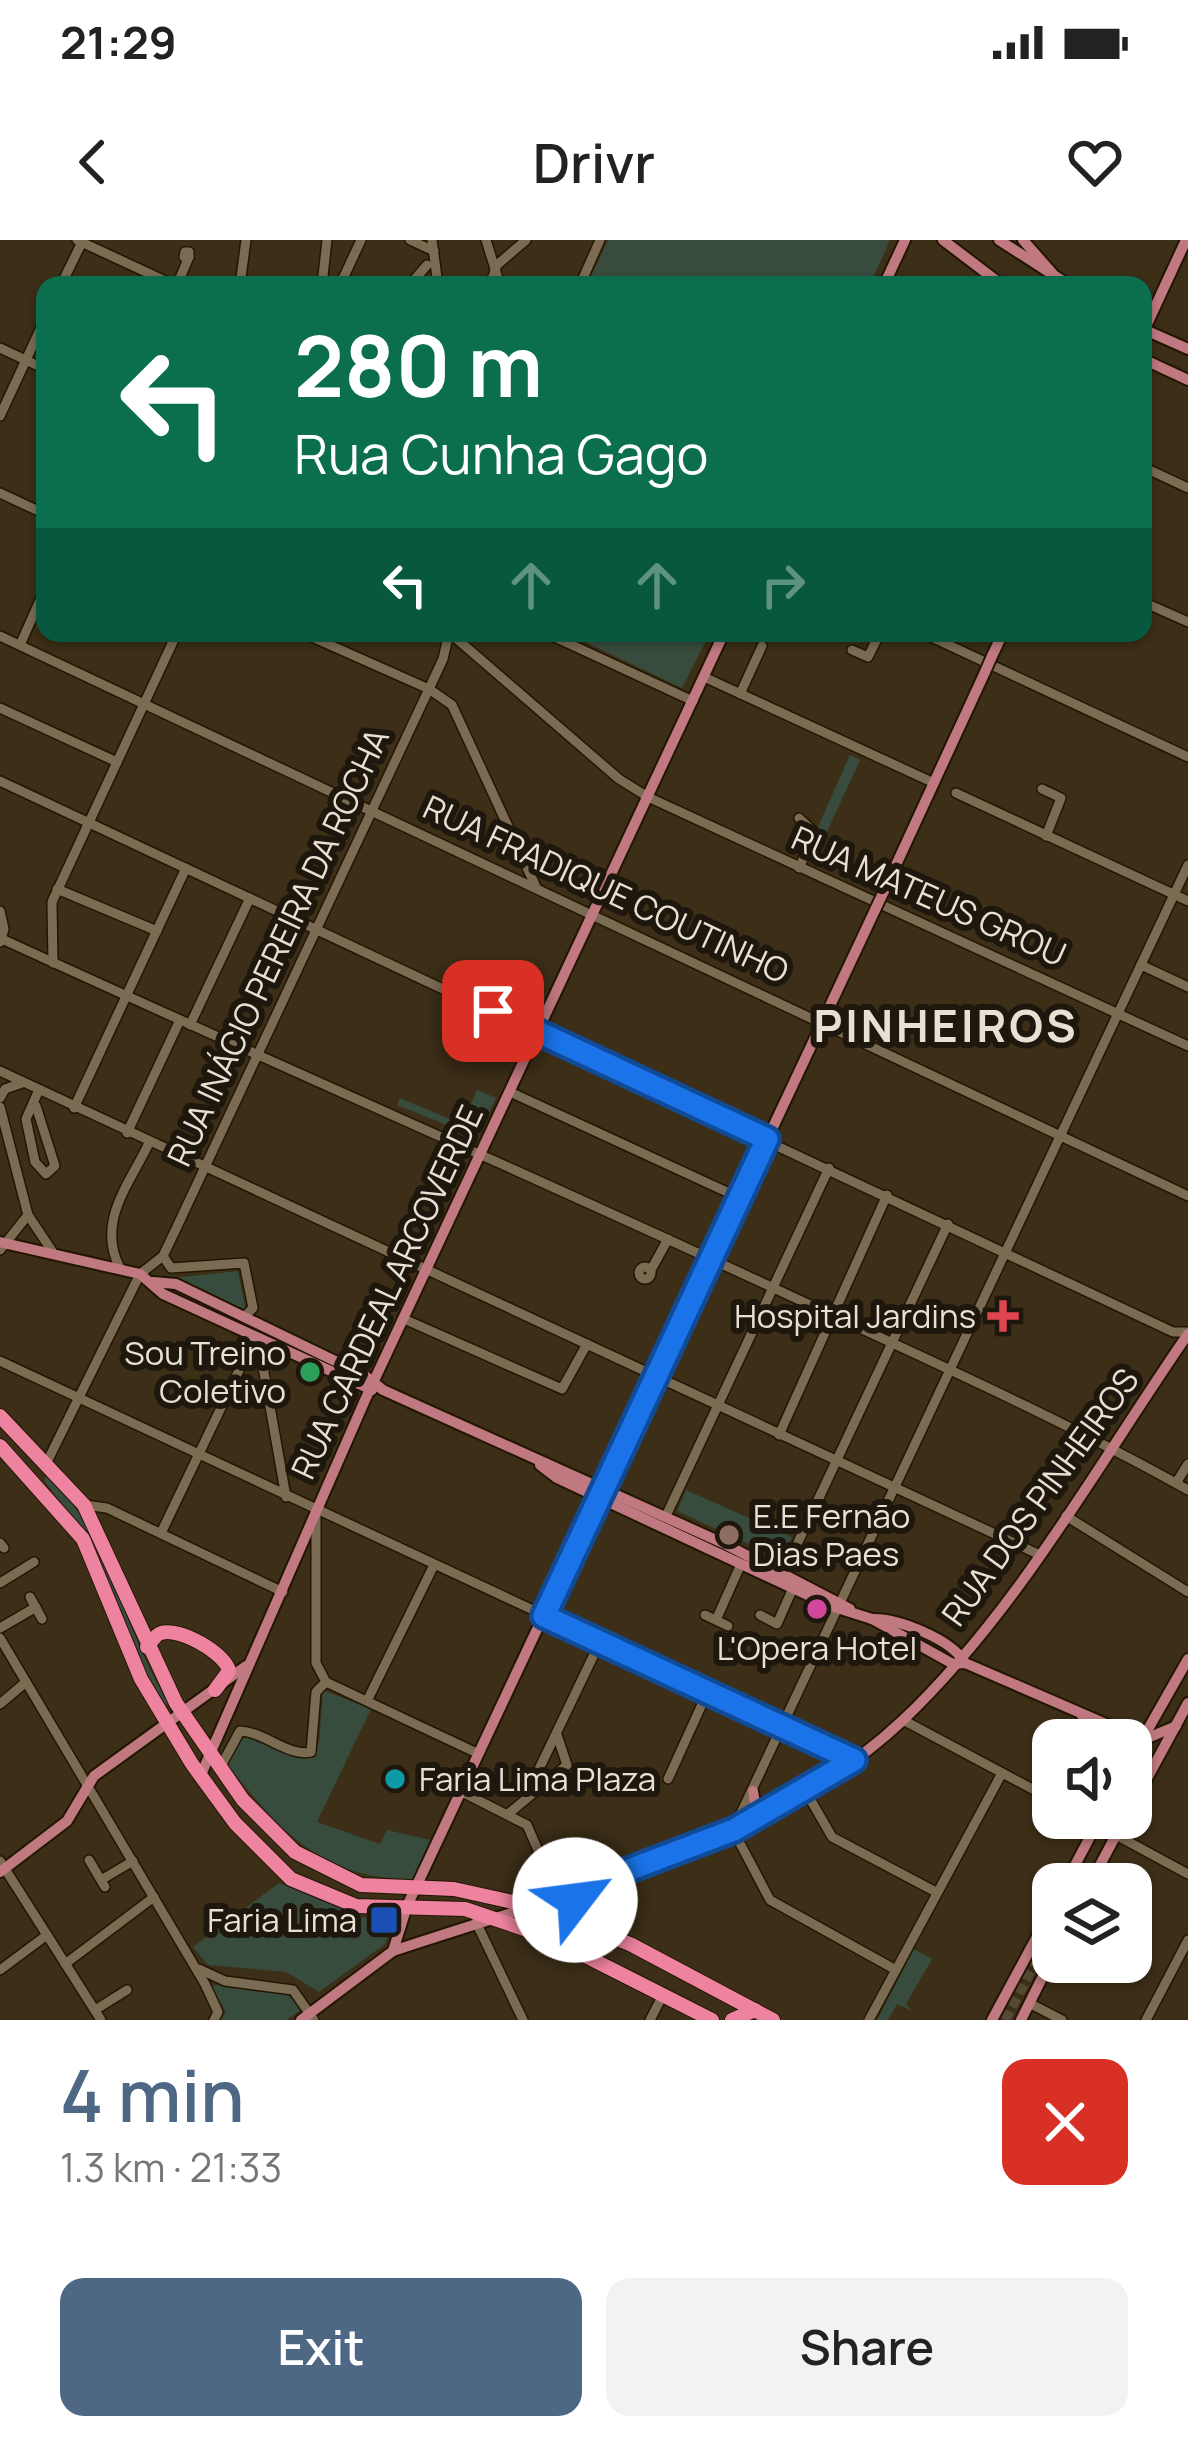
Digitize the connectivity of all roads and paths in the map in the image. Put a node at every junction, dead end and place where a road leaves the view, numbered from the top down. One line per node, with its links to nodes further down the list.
1 (246, 240): 21 (street)
2 (327, 240): 22 (street)
3 (361, 240): 23 (street)
4 (410, 240): 14 (street)
5 (486, 240): 17 (street)
6 (526, 240): 17 (street)
7 (600, 240): 26 (street)
8 (905, 240): 27 (main road)
9 (943, 240): 28 (main road)
10 (999, 240): 29 (main road)
11 (1023, 240): 30 (main road)
12 (1186, 240): 31 (main road)
13 (81, 241): 18 (street); 19 (street)
14 (434, 245): 25 (street)
15 (189, 257): 20 (street)
16 (427, 265): 24 (street)
17 (493, 271)
18 (65, 276)
19 (145, 276)
20 (180, 276)
21 (241, 276)
22 (323, 276)
23 (344, 276)
24 (418, 276)
25 (437, 276)
26 (584, 276)
27 (888, 276)
28 (990, 276)
29 (1053, 276)
30 (1054, 276)
31 (1152, 313)
32 (1152, 334): 35 (main road)
33 (36, 338): 36 (street)
34 (0, 348): 36 (street)
35 (1188, 350)
36 (26, 360): 38 (street); 40 (street)
37 (1152, 363): 39 (main road)
38 (36, 365)
39 (1188, 380)
40 (0, 416)
41 (1152, 471): 42 (street)
42 (1188, 488)
43 (0, 493): 44 (street)
44 (36, 510)
45 (1152, 606): 47 (street)
46 (36, 609): 58 (street)
47 (1188, 622)
48 (0, 636): 58 (street, RUA FRADIQUE COUTINHO)
49 (173, 642): 67 (street)
50 (323, 642): 64 (street)
51 (448, 642): 62 (street, RUA INÁCIO PEREIRA DA ROCHA)
52 (458, 642): 60 (street, RUA MATEUS GROU)
53 (565, 642): 66 (street)
54 (720, 642): 63 (main road, RUA CARDEAL ARCOVERDE)
55 (876, 642): 61 (street)
56 (942, 642): 69 (street)
57 (999, 642): 72 (main road, bridge)
58 (20, 645): 67 (street, RUA FRADIQUE COUTINHO)
59 (762, 646): 65 (street)
60 (465, 649): 62 (street); 75 (street, RUA MATEUS GROU)
61 (852, 650)
62 (446, 651): 64 (street, RUA INÁCIO PEREIRA DA ROCHA)
63 (704, 677): 65 (street); 66 (main road, RUA CARDEAL ARCOVERDE)
64 (429, 689): 76 (street, RUA INÁCIO PEREIRA DA ROCHA); 83 (street)
65 (740, 694): 72 (street)
66 (693, 700): 75 (main road, RUA CARDEAL ARCOVERDE)
67 (144, 703): 70 (street); 76 (street, RUA FRADIQUE COUTINHO)
68 (0, 708): 70 (street)
69 (1188, 757)
70 (117, 762): 78 (street)
71 (0, 781): 78 (street)
72 (934, 783): 98 (main road, bridge)
73 (1042, 789): 79 (street)
74 (956, 794): 79 (street)
75 (648, 797): 82 (street, RUA MATEUS GROU); 89 (main road, RUA CARDEAL ARCOVERDE)
76 (373, 810): 83 (street, RUA FRADIQUE COUTINHO); 90 (street, RUA INÁCIO PEREIRA DA ROCHA)
77 (799, 818): 82 (street)
78 (88, 822): 81 (street); 84 (street)
79 (1046, 836): 85 (street)
80 (1188, 865): 85 (street)
81 (186, 868): 87 (street); 91 (street)
82 (799, 868): 97 (street, RUA MATEUS GROU)
83 (536, 887): 89 (street, RUA FRADIQUE COUTINHO)
84 (57, 889): 91 (street); 93 (street)
85 (1174, 894): 86 (street); 94 (street)
86 (1188, 901)
87 (248, 903): 90 (street); 99 (street)
88 (0, 911): 92 (street)
89 (593, 912): 98 (street, RUA FRADIQUE COUTINHO); 100 (main road, RUA CARDEAL ARCOVERDE)
90 (317, 929): 100 (street); 102 (street, RUA INÁCIO PEREIRA DA ROCHA)
91 (157, 931): 96 (street)
92 (1, 940): 93 (street)
93 (53, 963): 96 (street)
94 (1141, 965): 95 (street); 97 (street)
95 (1188, 987)
96 (127, 996): 99 (street); 109 (street)
97 (1120, 1012): 101 (street, RUA MATEUS GROU); 111 (street)
98 (824, 1019): 111 (street, RUA FRADIQUE COUTINHO); 112 (main road)
99 (188, 1020): 102 (street); 110 (street)
100 (538, 1032): 105 (main road, RUA CARDEAL ARCOVERDE); 112 (street)
101 (1188, 1046)
102 (257, 1055): 114 (street); 116 (street, RUA INÁCIO PEREIRA DA ROCHA)
103 (0, 1071): 104 (street)
104 (22, 1083): 106 (street); 107 (street)
105 (510, 1091): 114 (main road, RUA CARDEAL ARCOVERDE); 119 (street)
106 (38, 1092): 108 (street); 109 (street)
107 (0, 1102): 120 (street)
108 (36, 1106): 108 (street)
109 (74, 1108): 110 (street)
110 (127, 1133): 113 (street)
111 (1062, 1134): 118 (street, RUA FRADIQUE COUTINHO); 125 (street)
112 (767, 1139): 115 (street); 119 (main road)
113 (148, 1143): 116 (street); 128 (street)
114 (482, 1151): 122 (street); 131 (main road, RUA CARDEAL ARCOVERDE)
115 (829, 1168): 117 (street); 134 (street)
116 (204, 1169): 126 (street, RUA INÁCIO PEREIRA DA ROCHA); 131 (street)
117 (887, 1196): 121 (street); 135 (street)
118 (1188, 1196)
119 (740, 1198): 127 (main road)
120 (28, 1215): 123 (street); 124 (street)
121 (948, 1224): 125 (street); 140 (street)
122 (668, 1238): 127 (street); 130 (street)
123 (1, 1243): 124 (main road)
124 (52, 1251): 128 (main road)
125 (1008, 1252): 138 (street); 146 (street)
126 (163, 1256): 129 (street); 132 (street, RUA INÁCIO PEREIRA DA ROCHA)
127 (712, 1259): 134 (street); 147 (main road)
128 (120, 1268): 132 (main road)
129 (176, 1268): 133 (street); 136 (street)
130 (651, 1270)
131 (426, 1271): 137 (main road, RUA CARDEAL ARCOVERDE); 141 (street)
132 (140, 1274): 133 (main road); 149 (street)
133 (159, 1281): 136 (main road); 139 (main road)
134 (773, 1288): 135 (street); 150 (street)
135 (832, 1315): 140 (street); 152 (street)
136 (244, 1317): 148 (main road)
137 (404, 1319): 141 (street); 148 (main road, RUA CARDEAL ARCOVERDE)
138 (1188, 1333): 154 (main road, RUA DOS PINHEIROS)
139 (255, 1337): 142 (main road); 143 (street)
140 (893, 1342): 146 (street); 156 (street)
141 (587, 1344): 147 (street)
142 (274, 1345): 145 (street); 148 (main road)
143 (244, 1360): 145 (street); 155 (street)
144 (0, 1361): 149 (street)
145 (263, 1370): 163 (street)
146 (952, 1371): 154 (street); 161 (street)
147 (656, 1378): 150 (street); 162 (main road)
148 (375, 1386): 162 (main road); 165 (main road, RUA CARDEAL ARCOVERDE)
149 (80, 1399): 155 (street); 157 (street)
150 (717, 1407): 152 (street); 166 (street)
151 (0, 1416): 157 (highway)
152 (779, 1436): 156 (street)
153 (0, 1443): 157 (highway); 204 (highway)
154 (1112, 1447): 159 (street); 167 (main road, RUA DOS PINHEIROS)
155 (198, 1454): 163 (street); 168 (street)
156 (837, 1462): 161 (street); 173 (street)
157 (46, 1464): 164 (highway)
158 (1188, 1464): 159 (street)
159 (1176, 1484): 160 (street)
160 (1188, 1490)
161 (897, 1491): 169 (street); 178 (street)
162 (603, 1493): 166 (main road); 171 (main road); 179 (main road)
163 (286, 1497): 165 (street)
164 (84, 1504): 168 (street); 188 (highway)
165 (316, 1511): 172 (street); 176 (main road); 193 (street, RUA CARDEAL ARCOVERDE)
166 (666, 1516): 173 (main road)
167 (1066, 1516): 169 (main road, RUA DOS PINHEIROS); 177 (street)
168 (161, 1533): 176 (street)
169 (1040, 1555): 190 (main road, RUA DOS PINHEIROS)
170 (34, 1562): 174 (street)
171 (741, 1564): 175 (main road); 183 (street)
172 (434, 1565): 179 (street); 196 (street)
173 (784, 1572): 178 (main road)
174 (0, 1583)
175 (793, 1588): 178 (main road); 182 (street)
176 (283, 1592): 191 (main road)
177 (1188, 1592)
178 (846, 1607): 190 (main road); 207 (street)
179 (544, 1616): 187 (street); 211 (main road)
180 (760, 1616): 182 (street)
181 (42, 1619): 184 (street)
182 (777, 1624): 185 (street)
183 (728, 1626)
184 (0, 1628)
185 (792, 1631)
186 (1, 1642): 192 (street)
187 (600, 1642): 195 (street); 208 (street)
188 (147, 1648): 194 (highway); 199 (highway)
189 (1188, 1659): 205 (main road)
190 (960, 1660): 200 (main road); 203 (main road, RUA DOS PINHEIROS)
191 (248, 1664): 194 (main road); 210 (main road)
192 (26, 1682): 198 (street); 218 (street)
193 (326, 1682): 196 (street); 213 (street, RUA CARDEAL ARCOVERDE)
194 (215, 1690): 199 (main road)
195 (708, 1691): 207 (street); 217 (street)
196 (367, 1701): 211 (street)
197 (1188, 1702): 206 (main road)
198 (0, 1704)
199 (182, 1712): 204 (main road); 210 (highway)
200 (1082, 1716): 201 (main road); 202 (main road)
201 (1086, 1719)
202 (1101, 1719)
203 (903, 1720): 212 (main road, RUA DOS PINHEIROS); 215 (street)
204 (165, 1724): 216 (highway); 218 (main road)
205 (1152, 1724)
206 (1176, 1726): 209 (main road); 214 (main road)
207 (785, 1727): 212 (street); 221 (street)
208 (557, 1735): 223 (street); 223 (street)
209 (1152, 1736)
210 (210, 1752): 213 (highway); 216 (main road)
211 (479, 1754): 222 (main road)
212 (854, 1760): 220 (main road, RUA DOS PINHEIROS)
213 (220, 1767): 232 (highway)
214 (1152, 1770)
215 (1002, 1773): 219 (street); 234 (street)
216 (200, 1777): 237 (highway)
217 (668, 1778)
218 (88, 1784): 229 (street); 230 (main road)
219 (1032, 1789)
220 (805, 1790): 224 (main road, RUA DOS PINHEIROS); 234 (street)
221 (753, 1791): 224 (main road); 226 (street)
222 (461, 1792): 225 (street); 232 (main road)
223 (523, 1798): 225 (street)
224 (767, 1811): 226 (main road, RUA DOS PINHEIROS)
225 (513, 1816): 235 (street)
226 (734, 1830): 233 (main road, RUA DOS PINHEIROS); 248 (street)
227 (1123, 1839): 231 (street)
228 (89, 1860): 229 (street)
229 (133, 1862): 236 (street)
230 (2, 1868): 241 (street)
231 (1188, 1874)
232 (417, 1886): 237 (main road); 238 (highway)
233 (576, 1890): 235 (main road, RUA DOS PINHEIROS); 240 (highway)
234 (936, 1892): 248 (street)
235 (558, 1896): 238 (main road, RUA DOS PINHEIROS)
236 (154, 1897): 245 (street); 246 (street)
237 (407, 1906): 239 (highway); 244 (main road)
238 (531, 1906): 239 (main road, RUA DOS PINHEIROS); 240 (highway)
239 (480, 1918): 244 (main road, RUA DOS PINHEIROS); 252 (highway); 259 (street)
240 (598, 1931): 249 (highway)
241 (47, 1935): 245 (street); 247 (street)
242 (1188, 1940): 268 (street)
243 (1032, 1946): 265 (main road)
244 (393, 1951): 258 (main road, RUA DOS PINHEIROS)
245 (65, 1964): 256 (street)
246 (194, 1966): 257 (street); 258 (street)
247 (0, 1970)
248 (896, 1970): 264 (street)
249 (702, 1982): 253 (highway); 255 (highway)
250 (1039, 1983): 254 (main road)
251 (128, 1990): 256 (street)
252 (664, 1993): 253 (highway); 260 (street)
253 (680, 2002): 261 (highway)
254 (1029, 2003): 266 (main road); 267 (street)
255 (754, 2010): 262 (highway); 263 (highway)
256 (98, 2015)
257 (216, 2016)
258 (308, 2018)
259 (523, 2020)
260 (650, 2020)
261 (712, 2020)
262 (732, 2020)
263 (773, 2020)
264 (869, 2020)
265 (992, 2020)
266 (1021, 2020)
267 (1062, 2020)
268 (1146, 2020)

